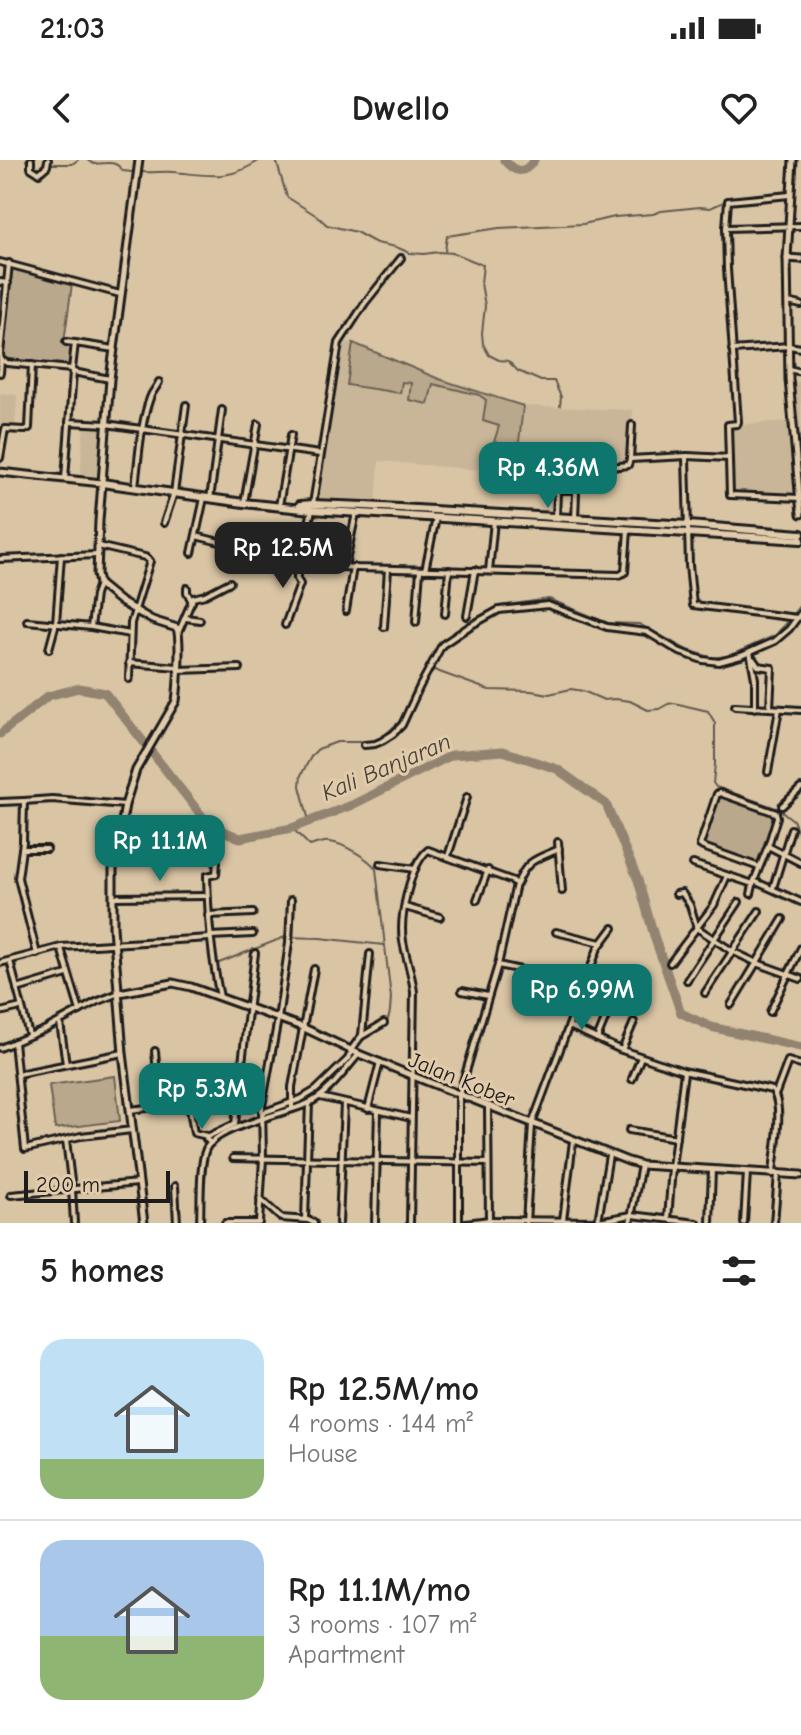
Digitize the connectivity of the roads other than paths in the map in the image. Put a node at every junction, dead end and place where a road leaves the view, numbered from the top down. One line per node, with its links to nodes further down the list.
1 (31, 160): 2 (street)
2 (48, 160)
3 (139, 160): 18 (street)
4 (793, 160): 5 (street)
5 (792, 169): 6 (street); 7 (street)
6 (800, 171)
7 (790, 195): 8 (street); 10 (street)
8 (788, 226): 9 (street); 10 (street); 12 (street)
9 (801, 226)
10 (726, 228): 26 (street)
11 (401, 258): 48 (street)
12 (787, 258): 13 (street); 19 (street)
13 (801, 259)
14 (0, 262): 15 (street)
15 (9, 263): 17 (street); 18 (street)
16 (0, 282): 17 (street)
17 (8, 283): 27 (street)
18 (120, 294): 25 (street)
19 (788, 302): 20 (street); 23 (street)
20 (801, 305)
21 (66, 342): 22 (street)
22 (75, 343): 25 (street); 31 (street)
23 (789, 346): 24 (street); 26 (street); 30 (street)
24 (801, 348)
25 (114, 349): 34 (street)
26 (732, 350): 51 (street)
27 (0, 354): 28 (street)
28 (1, 360): 29 (street); 33 (street)
29 (33, 365): 31 (street); 49 (street)
30 (789, 369): 32 (street); 60 (street)
31 (72, 370): 34 (street); 38 (street)
32 (801, 372)
33 (0, 373)
34 (110, 379): 39 (street)
35 (159, 382): 42 (street)
36 (186, 405): 43 (street)
37 (222, 410): 45 (street)
38 (69, 422): 39 (street); 54 (street)
39 (106, 424): 42 (street); 55 (street)
40 (258, 424): 46 (street)
41 (632, 425): 52 (street)
42 (143, 430): 43 (street); 56 (street)
43 (182, 435): 45 (street); 58 (street)
44 (291, 435): 47 (street)
45 (219, 439): 46 (street); 59 (street)
46 (254, 444): 47 (street); 61 (street)
47 (288, 449): 48 (street); 62 (street)
48 (320, 454): 63 (street)
49 (0, 458)
50 (686, 458): 51 (street); 52 (street); 73 (street)
51 (729, 458): 60 (street)
52 (630, 459): 57 (street)
53 (0, 472): 54 (street)
54 (65, 478): 55 (street)
55 (102, 483): 56 (main road); 78 (street)
56 (135, 486): 58 (main road)
57 (577, 490): 67 (street); 68 (street)
58 (174, 493): 59 (main road); 71 (street)
59 (207, 498): 61 (main road); 76 (street)
60 (800, 498): 65 (street)
61 (244, 503): 62 (main road)
62 (279, 506): 63 (main road)
63 (312, 507): 64 (main road); 70 (main road); 83 (street)
64 (356, 513): 66 (main road); 84 (street)
65 (801, 514)
66 (436, 518): 69 (main road); 87 (street)
67 (556, 518): 68 (main road); 70 (main road)
68 (575, 519): 72 (main road)
69 (494, 521): 70 (main road); 90 (street)
70 (545, 521): 72 (main road)
71 (164, 523)
72 (614, 525): 73 (main road); 74 (main road)
73 (689, 529): 74 (main road); 75 (main road); 77 (main road); 99 (street)
74 (628, 530): 90 (street)
75 (801, 534)
76 (196, 536): 79 (street); 83 (street)
77 (801, 540)
78 (98, 546): 80 (street); 95 (street)
79 (192, 553)
80 (98, 555): 81 (street); 92 (street)
81 (61, 556): 82 (street); 104 (street)
82 (0, 559)
83 (300, 564): 84 (street); 105 (street)
84 (345, 566): 85 (street)
85 (353, 567): 86 (street); 96 (street)
86 (388, 569): 87 (street); 107 (street)
87 (422, 570): 88 (street); 103 (street)
88 (449, 570): 89 (street); 97 (street)
89 (475, 570): 90 (street); 98 (street)
90 (489, 571)
91 (230, 582): 94 (street)
92 (99, 584): 95 (street); 106 (street)
93 (187, 588): 94 (street)
94 (192, 602): 100 (street)
95 (136, 611): 108 (street); 109 (street)
96 (346, 611)
97 (445, 614)
98 (467, 616)
99 (794, 616): 111 (street)
100 (186, 618): 101 (street); 108 (street)
101 (200, 620)
102 (27, 621): 104 (street)
103 (416, 622)
104 (56, 623): 106 (street); 110 (street)
105 (285, 625)
106 (91, 627): 109 (street)
107 (384, 627)
108 (179, 631): 115 (street)
109 (130, 634): 113 (street)
110 (49, 649)
111 (750, 652): 112 (street); 122 (street)
112 (753, 659): 118 (street); 119 (street)
113 (129, 663): 115 (street); 116 (street)
114 (240, 668): 115 (street)
115 (178, 669): 128 (street)
116 (129, 679)
117 (735, 706): 118 (street)
118 (755, 708): 119 (street)
119 (770, 708): 120 (street)
120 (779, 709): 121 (street); 123 (street)
121 (801, 710)
122 (364, 745)
123 (768, 772)
124 (801, 788): 129 (street)
125 (467, 797): 137 (street)
126 (24, 801): 127 (street); 128 (street); 133 (street)
127 (0, 802)
128 (125, 805): 153 (street)
129 (782, 806)
130 (791, 829): 136 (street)
131 (558, 842): 135 (street)
132 (768, 846): 136 (street); 142 (street); 142 (street)
133 (22, 849): 134 (street); 176 (street)
134 (47, 849)
135 (559, 849): 147 (street); 149 (street)
136 (784, 853): 139 (street); 148 (street)
137 (448, 856): 143 (street); 144 (street)
138 (217, 861): 152 (street)
139 (801, 863)
140 (380, 864): 143 (street)
141 (693, 864): 145 (street)
142 (759, 867): 146 (street)
143 (415, 869): 158 (street)
144 (488, 870): 147 (street); 155 (street)
145 (727, 876): 146 (street); 165 (street)
146 (754, 883): 148 (street); 151 (street)
147 (515, 888): 182 (street)
148 (773, 889): 157 (street)
149 (562, 891)
150 (676, 894): 165 (street)
151 (751, 894)
152 (207, 896): 153 (street); 161 (street)
153 (112, 897): 171 (street)
154 (291, 900): 202 (street)
155 (477, 900)
156 (739, 902): 169 (street)
157 (801, 902)
158 (405, 907): 162 (street); 223 (street)
159 (759, 911): 174 (street)
160 (253, 913): 161 (street)
161 (208, 915): 168 (street)
162 (440, 917)
163 (783, 919): 181 (street)
164 (613, 928): 170 (street)
165 (697, 928): 169 (street); 180 (street)
166 (556, 932): 170 (street)
167 (253, 934): 168 (street)
168 (210, 937): 171 (street); 195 (street)
169 (714, 939): 174 (street); 188 (street)
170 (601, 943): 189 (street)
171 (114, 944): 172 (street); 192 (street)
172 (61, 947): 176 (street); 184 (street)
173 (801, 948): 185 (street)
174 (732, 951): 181 (street); 193 (street)
175 (255, 953): 198 (street)
176 (37, 954): 178 (street)
177 (370, 954): 209 (street)
178 (10, 961): 179 (street); 190 (street)
179 (0, 963)
180 (670, 963)
181 (757, 963): 185 (street); 196 (street)
182 (498, 965): 189 (street); 194 (street)
183 (314, 969): 207 (street)
184 (67, 974): 190 (street); 199 (street)
185 (788, 974): 187 (street); 201 (street)
186 (622, 978): 210 (street)
187 (801, 979)
188 (687, 980)
189 (584, 984): 206 (street)
190 (17, 989): 197 (street)
191 (462, 991): 194 (street)
192 (119, 993): 195 (street, Jalan Kober); 199 (street); 216 (street)
193 (705, 993)
194 (488, 996): 226 (street)
195 (220, 997): 198 (street, Jalan Kober)
196 (731, 1005)
197 (22, 1007): 200 (street); 208 (street)
198 (248, 1008): 202 (street, Jalan Kober); 227 (street)
199 (80, 1011): 203 (street)
200 (0, 1012)
201 (770, 1012)
202 (278, 1019): 207 (street, Jalan Kober); 238 (street)
203 (59, 1022): 208 (street); 219 (street)
204 (634, 1022): 213 (street)
205 (384, 1023): 209 (street)
206 (569, 1026): 210 (street); 240 (street)
207 (302, 1027): 215 (street, Jalan Kober); 232 (street)
208 (29, 1035): 211 (street)
209 (362, 1036): 215 (street)
210 (597, 1039): 213 (street)
211 (14, 1042): 212 (street); 222 (street)
212 (0, 1047)
213 (622, 1050): 217 (street)
214 (155, 1051): 233 (street)
215 (354, 1051): 218 (street, Jalan Kober); 228 (street); 232 (street)
216 (123, 1053): 219 (street); 236 (street)
217 (641, 1057): 221 (street); 224 (street)
218 (380, 1062): 223 (street, Jalan Kober); 235 (street)
219 (66, 1064): 222 (street)
220 (801, 1065): 225 (street)
221 (684, 1072): 225 (street); 243 (street)
222 (18, 1074): 244 (street)
223 (413, 1076): 226 (street, Jalan Kober); 239 (street)
224 (632, 1079)
225 (776, 1093): 260 (street)
226 (459, 1095): 234 (street, Jalan Kober); 254 (street)
227 (238, 1097): 229 (street); 245 (street)
228 (319, 1097): 230 (street); 231 (street)
229 (189, 1103): 233 (street); 245 (street)
230 (309, 1103): 232 (street); 250 (street)
231 (344, 1103): 235 (street); 251 (street)
232 (292, 1105): 238 (street)
233 (160, 1106): 236 (street)
234 (488, 1107): 240 (street, Jalan Kober); 255 (street)
235 (368, 1109): 237 (street)
236 (130, 1110): 241 (street)
237 (378, 1111): 239 (street); 252 (street)
238 (262, 1116): 245 (street); 249 (street)
239 (411, 1118): 253 (street)
240 (532, 1124): 246 (street, Jalan Kober); 274 (street)
241 (132, 1130): 244 (street); 262 (street)
242 (629, 1130): 243 (street)
243 (676, 1138): 257 (street)
244 (66, 1140): 264 (street)
245 (209, 1140): 279 (street)
246 (573, 1141): 247 (street, Jalan Kober); 271 (street)
247 (609, 1155): 256 (street, Jalan Kober); 273 (street)
248 (233, 1158): 249 (street)
249 (263, 1159): 250 (street); 266 (street)
250 (308, 1160): 251 (street); 268 (street)
251 (341, 1161): 252 (street); 283 (street)
252 (376, 1161): 253 (street); 284 (street)
253 (412, 1162): 254 (street); 285 (street)
254 (459, 1162): 255 (street); 286 (street)
255 (488, 1163): 272 (street)
256 (641, 1165): 257 (street, Jalan Kober); 267 (street)
257 (672, 1167): 258 (street, Jalan Kober); 269 (street)
258 (712, 1170): 259 (street, Jalan Kober); 290 (street)
259 (747, 1172): 260 (street, Jalan Kober); 291 (street)
260 (775, 1174): 261 (street, Jalan Kober); 292 (street)
261 (801, 1175)
262 (138, 1183): 264 (street); 277 (street)
263 (175, 1186): 278 (street)
264 (72, 1189): 265 (street); 276 (street)
265 (11, 1195)
266 (260, 1199): 270 (street); 281 (street)
267 (632, 1215): 269 (street); 273 (street); 288 (street)
268 (305, 1219): 270 (street); 282 (street)
269 (668, 1219): 289 (street)
270 (281, 1220)
271 (563, 1220): 273 (street); 275 (street)
272 (489, 1221): 274 (street); 287 (street)
273 (598, 1221)
274 (526, 1222): 275 (street)
275 (552, 1222)
276 (74, 1223)
277 (144, 1223)
278 (177, 1223)
279 (200, 1223)
280 (225, 1223): 281 (street)
281 (259, 1223)
282 (314, 1223)
283 (339, 1223)
284 (375, 1223)
285 (410, 1223)
286 (459, 1223)
287 (466, 1223)
288 (630, 1223)
289 (697, 1223)
290 (710, 1223)
291 (744, 1223)
292 (774, 1223)

